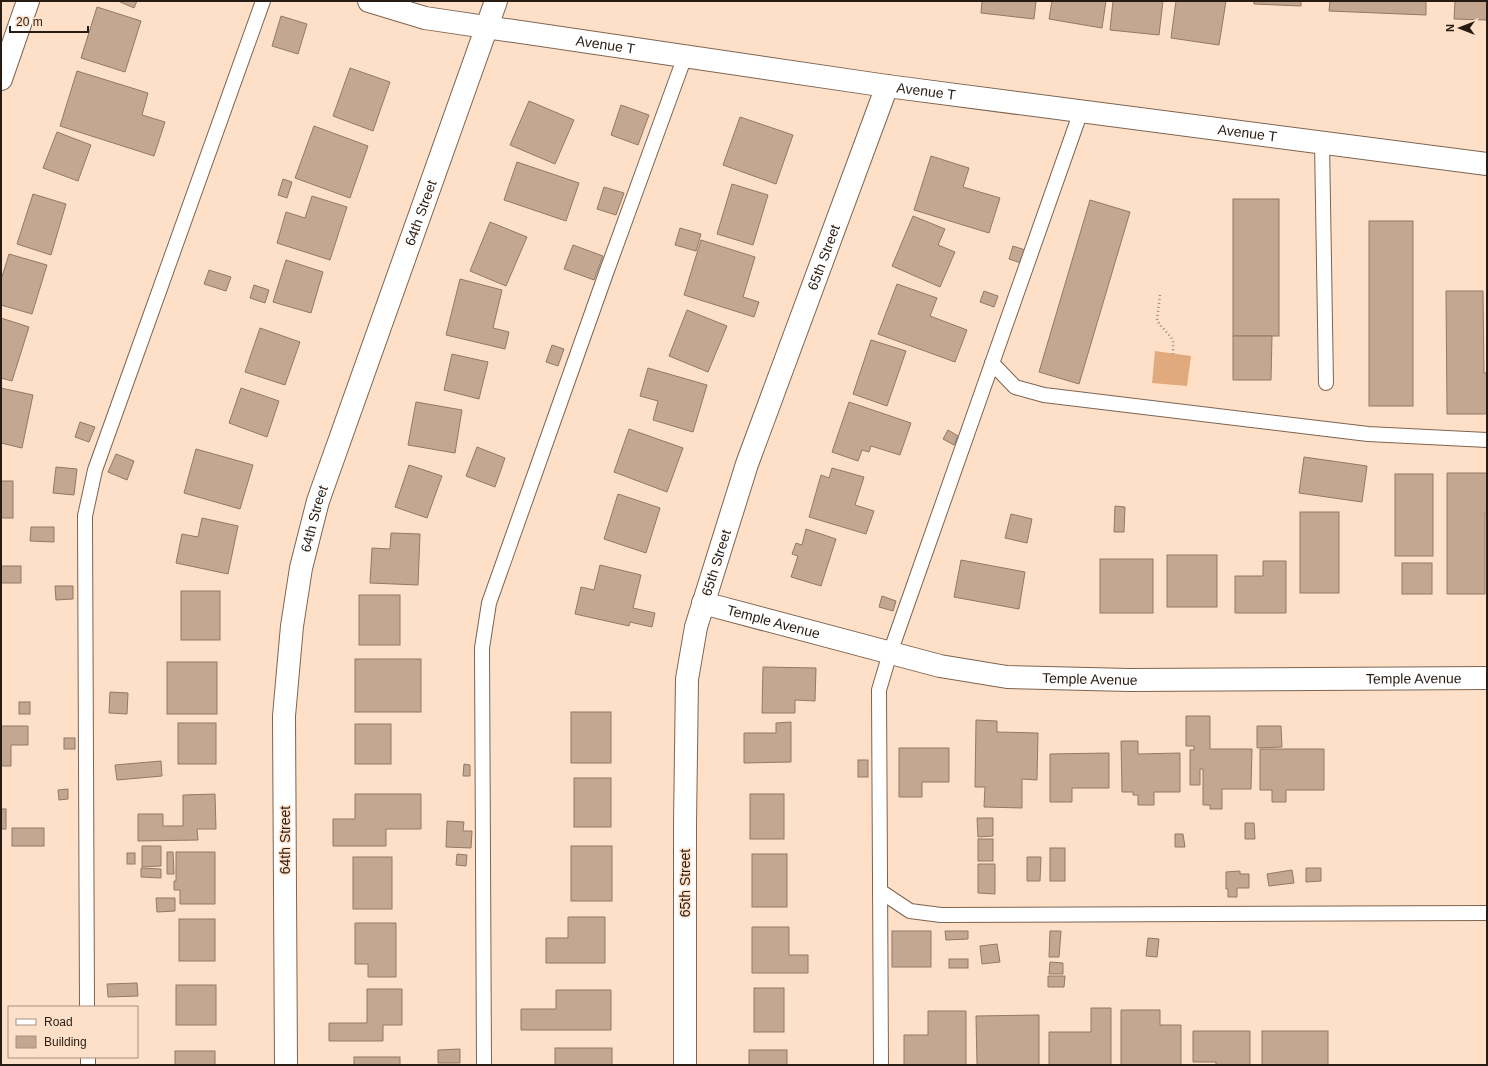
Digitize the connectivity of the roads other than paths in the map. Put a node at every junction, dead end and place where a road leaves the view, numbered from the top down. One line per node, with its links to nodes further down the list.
1 (28, 1): 7 (street)
2 (263, 1): 20 (lane)
3 (369, 1): 5 (street, Avenue T)
4 (496, 1): 5 (street, 64th Street)
5 (487, 27): 6 (street, Avenue T); 21 (street, 64th Street)
6 (685, 56): 8 (street, Avenue T); 22 (lane)
7 (1, 79)
8 (887, 86): 9 (street, Avenue T); 15 (street, 65th Street)
9 (1081, 111): 10 (street, Avenue T); 12 (lane)
10 (1322, 142): 11 (street, Avenue T); 13 (lane)
11 (1487, 164)
12 (992, 363): 14 (lane); 16 (lane)
13 (1326, 383)
14 (1487, 440)
15 (703, 603): 16 (street, Temple Avenue); 23 (street, 65th Street)
16 (890, 653): 17 (street, Temple Avenue); 18 (lane)
17 (1487, 678)
18 (880, 891): 19 (lane); 24 (lane)
19 (1487, 913)
20 (87, 1006)
21 (286, 1065)
22 (484, 1065)
23 (685, 1065)
24 (881, 1065)

